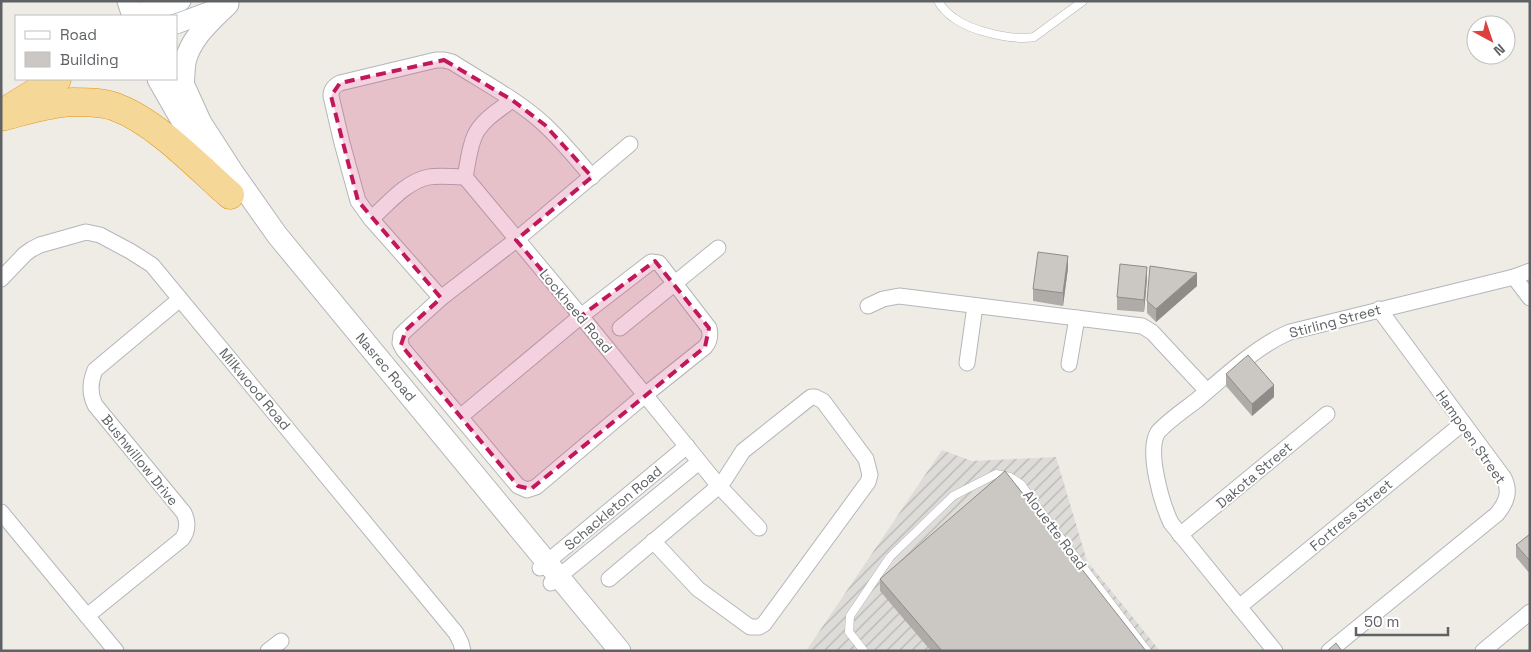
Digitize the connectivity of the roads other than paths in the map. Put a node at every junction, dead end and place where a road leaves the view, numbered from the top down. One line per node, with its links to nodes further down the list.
1 (128, 1): 6 (main road)
2 (181, 1): 6 (street)
3 (938, 1): 4 (lane)
4 (1083, 1)
5 (232, 3): 7 (street); 8 (main road)
6 (146, 12)
7 (178, 23)
8 (180, 77): 49 (main road, Nasrec Road)
9 (55, 80): 12 (highway)
10 (159, 80): 16 (main road, Nasrec Road)
11 (512, 100): 14 (street); 15 (street); 17 (street)
12 (1, 116): 16 (highway)
13 (630, 144): 15 (street)
14 (465, 177): 17 (street); 18 (street, Lockheed Road)
15 (592, 177): 18 (street)
16 (230, 195): 49 (main road, Nasrec Road)
17 (371, 219): 24 (street)
18 (516, 240): 24 (street); 30 (street, Lockheed Road)
19 (718, 248): 23 (street)
20 (1530, 271): 21 (street, Stirling Street)
21 (1514, 276): 25 (street); 29 (street, Stirling Street)
22 (1, 279): 26 (street, Milkwood Road)
23 (675, 284): 30 (street); 32 (street); 36 (street)
24 (441, 298): 38 (street)
25 (1530, 298)
26 (180, 299): 53 (street, Bushwillow Drive); 57 (street, Milkwood Road)
27 (868, 306): 28 (street)
28 (975, 306): 31 (street); 33 (street)
29 (1379, 309): 35 (street, Stirling Street); 39 (street, Hampoen Street)
30 (582, 316): 36 (street, Lockheed Road); 38 (street)
31 (1077, 318): 34 (street); 35 (street)
32 (620, 328)
33 (967, 363)
34 (1069, 364)
35 (1208, 391): 47 (street, Stirling Street)
36 (645, 395): 38 (street); 40 (street, Lockheed Road)
37 (1327, 414): 47 (street, Dakota Street)
38 (460, 417)
39 (1462, 422): 51 (street, Fortress Street); 63 (street, Hampoen Street)
40 (687, 446): 41 (street, Lockheed Road); 43 (street, Schackleton Road)
41 (699, 462): 42 (street, Lockheed Road); 45 (street, Schackleton Road)
42 (719, 486): 46 (street, Lockheed Road); 48 (street); 48 (street)
43 (616, 505): 45 (street); 49 (street, Schackleton Road)
44 (1, 512): 53 (street)
45 (628, 520): 49 (street, Schackleton Road)
46 (759, 528)
47 (1180, 535): 51 (street, Stirling Street)
48 (653, 541): 50 (street)
49 (549, 573): 58 (main road, Nasrec Road); 59 (main road, Nasrec Road)
50 (609, 579)
51 (1239, 607): 62 (street, Stirling Street)
52 (1530, 612): 64 (street)
53 (87, 616): 55 (street)
54 (280, 641): 56 (street)
55 (116, 651)
56 (268, 651)
57 (463, 651)
58 (607, 651)
59 (620, 651)
60 (864, 651): 61 (lane, Alouette Road)
61 (1147, 651)
62 (1275, 651)
63 (1329, 651)
64 (1483, 651)

